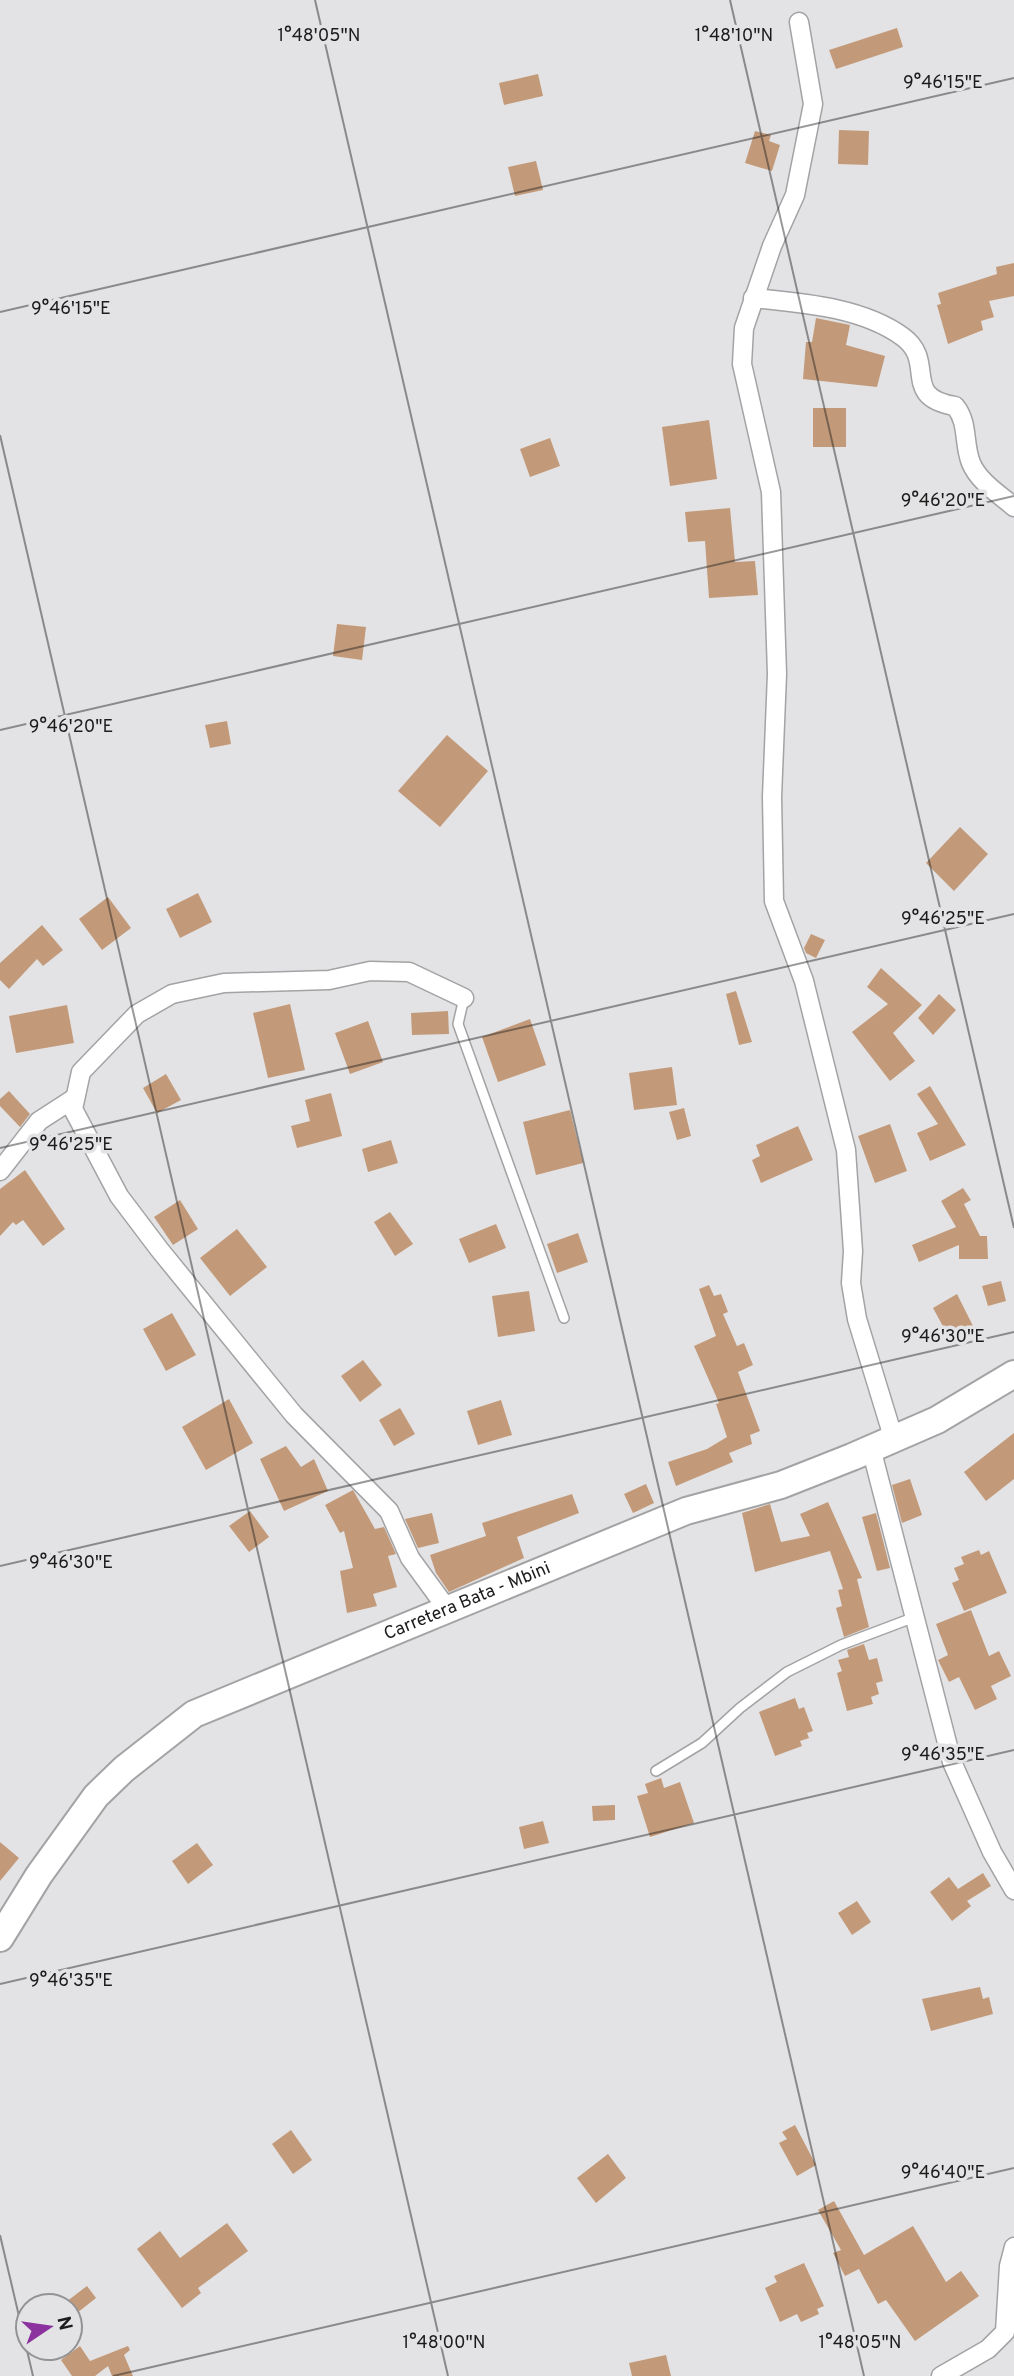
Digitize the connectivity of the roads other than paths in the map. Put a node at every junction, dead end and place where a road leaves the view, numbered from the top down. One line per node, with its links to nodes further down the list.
1 (799, 22): 2 (street)
2 (753, 298): 3 (street); 9 (street)
3 (1014, 507)
4 (464, 998): 5 (street); 7 (lane)
5 (73, 1098): 6 (street); 10 (street)
6 (0, 1171)
7 (564, 1318)
8 (1014, 1374): 9 (main road, Carretera Bata - Mbini)
9 (882, 1444): 10 (main road, Carretera Bata - Mbini); 11 (street)
10 (448, 1610): 14 (main road, Carretera Bata - Mbini)
11 (915, 1617): 12 (lane); 13 (street)
12 (656, 1771)
13 (1014, 1891)
14 (3, 1930)
15 (1014, 2248): 16 (street)
16 (941, 2376)

